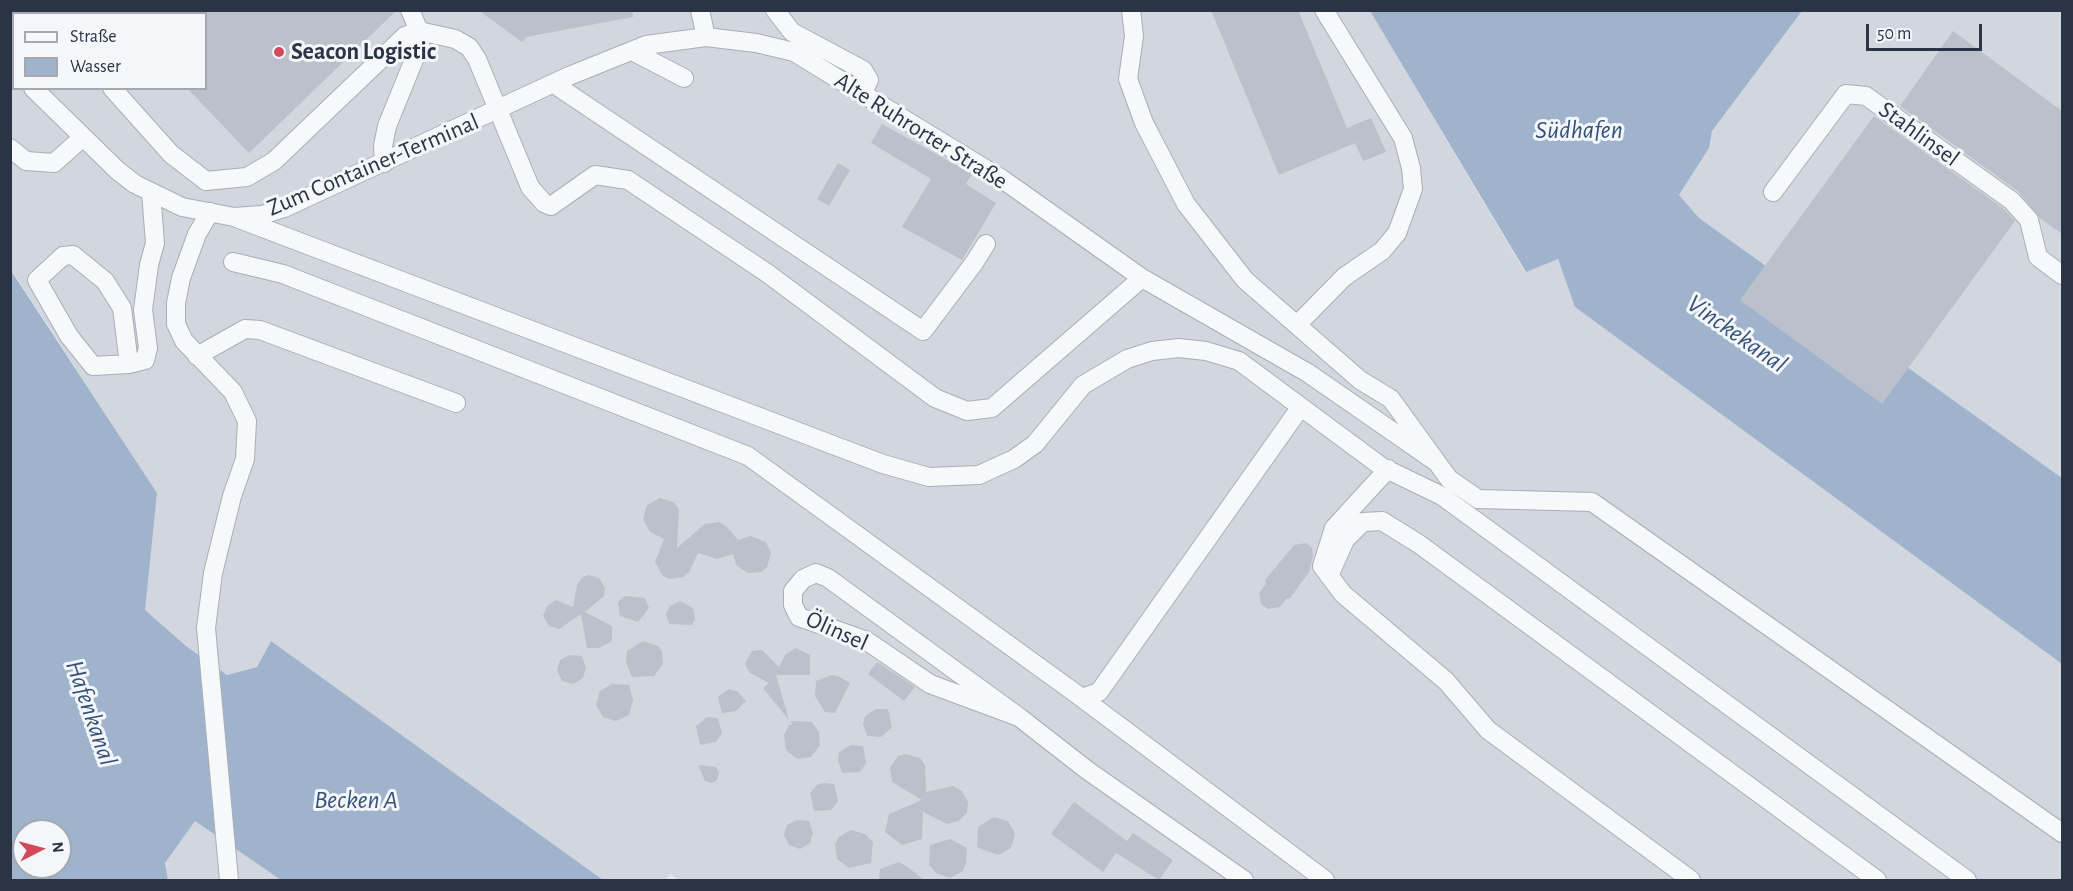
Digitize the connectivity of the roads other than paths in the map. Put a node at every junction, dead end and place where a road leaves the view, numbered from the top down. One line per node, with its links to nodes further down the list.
1 (410, 10): 6 (street)
2 (700, 10): 7 (street)
3 (775, 10): 13 (street)
4 (1131, 10): 26 (street)
5 (1324, 10): 26 (street)
6 (420, 31): 12 (street); 14 (street); 17 (street)
7 (706, 36): 8 (street, Zum Container-Terminal); 13 (street, Alte Ruhrorter Straße)
8 (632, 51): 9 (street); 10 (street, Zum Container-Terminal)
9 (684, 78)
10 (554, 84): 14 (street, Zum Container-Terminal); 22 (street)
11 (35, 90): 15 (street, Zum Container-Terminal)
12 (114, 90)
13 (862, 94): 25 (street, Alte Ruhrorter Straße)
14 (497, 111): 17 (street, Zum Container-Terminal); 25 (street)
15 (82, 138): 16 (street); 18 (street, Zum Container-Terminal)
16 (10, 147)
17 (384, 163): 21 (street, Zum Container-Terminal)
18 (151, 192): 20 (street, Zum Container-Terminal); 28 (street)
19 (1773, 192): 24 (street, Stahlinsel)
20 (210, 212): 21 (street, Zum Container-Terminal); 27 (street)
21 (234, 217): 30 (street)
22 (986, 244)
23 (233, 262): 34 (street)
24 (2062, 275)
25 (1142, 278): 31 (street, Alte Ruhrorter Straße)
26 (1297, 325): 31 (street)
27 (196, 356): 29 (street); 37 (street)
28 (129, 364): 28 (street)
29 (456, 403)
30 (1300, 408): 32 (street); 34 (street)
31 (1435, 460): 36 (street)
32 (1388, 469): 33 (street); 42 (street)
33 (1329, 576): 40 (street); 41 (street)
34 (1082, 698): 39 (street)
35 (1019, 717): 35 (street, Ölinsel); 38 (street, Ölinsel)
36 (2062, 833)
37 (229, 880)
38 (1244, 880)
39 (1325, 880)
40 (1691, 880)
41 (1877, 880)
42 (1967, 880)

